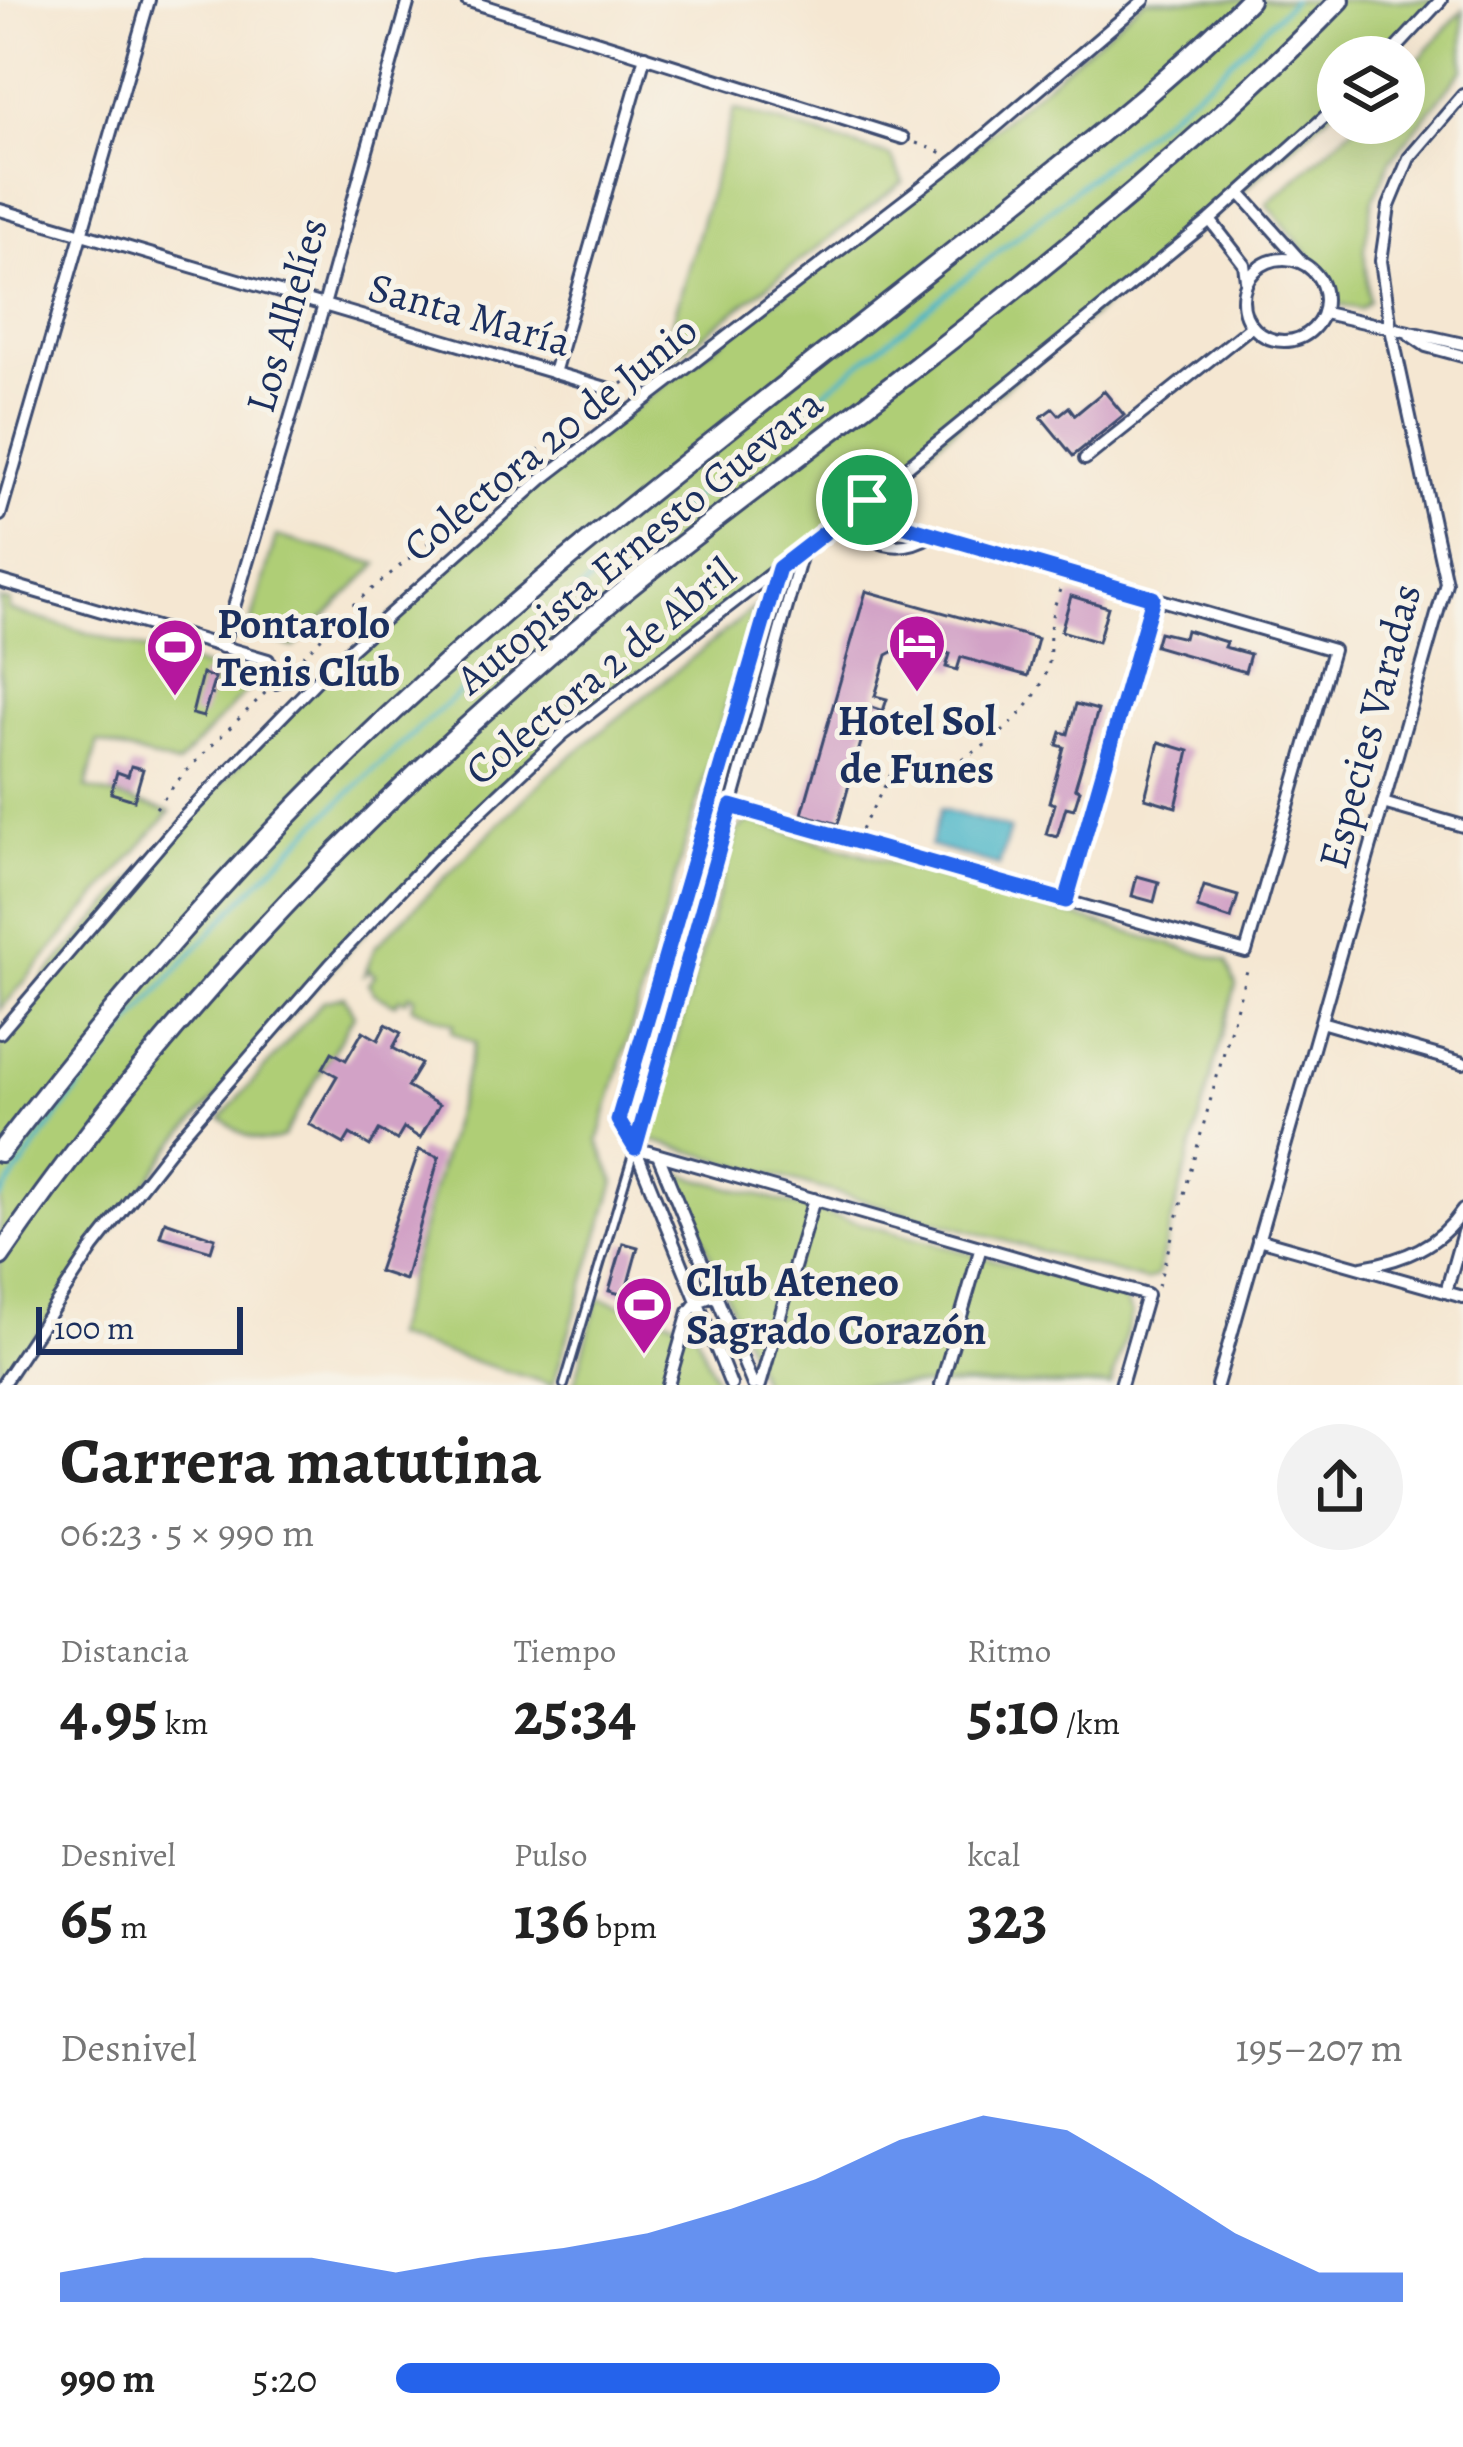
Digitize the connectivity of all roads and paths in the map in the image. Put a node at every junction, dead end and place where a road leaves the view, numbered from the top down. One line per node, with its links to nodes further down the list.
1 (149, 0): 18 (street)
2 (409, 0): 21 (street, Los Alhelíes)
3 (466, 0): 9 (street)
4 (1144, 0): 14 (street, Colectora 20 de Junio)
5 (1250, 0): 61 (highway, Autopista Ernesto Guevara)
6 (1340, 0): 70 (highway, Autopista Ernesto Guevara)
7 (1441, 0): 8 (street)
8 (1408, 36)
9 (645, 56): 13 (street); 29 (street)
10 (1463, 95): 11 (street, Especies Varadas)
11 (1458, 107): 24 (street, Especies Varadas)
12 (1317, 125): 15 (street, Colectora 2 de Abril)
13 (903, 138): 14 (path)
14 (958, 159): 58 (street, Colectora 20 de Junio)
15 (1240, 193): 17 (street, Colectora 2 de Abril); 19 (street)
16 (0, 210): 18 (street, Santa María)
17 (1210, 220): 20 (street); 32 (street, Colectora 2 de Abril)
18 (81, 234): 21 (street, Santa María); 33 (street)
19 (1303, 262): 20 (street); 22 (street)
20 (1246, 284): 23 (street)
21 (324, 305): 29 (street, Santa María); 43 (street, Los Alhelíes)
22 (1324, 313): 23 (street); 24 (street)
23 (1252, 326): 31 (street)
24 (1390, 329): 25 (street); 40 (street, Especies Varadas)
25 (1410, 335): 26 (street); 27 (street)
26 (1463, 344)
27 (1463, 356)
28 (656, 358): 30 (path)
29 (554, 373): 30 (street, Santa María)
30 (613, 390): 44 (path)
31 (1084, 459)
32 (867, 500): 34 (street, Colectora 2 de Abril); 35 (street)
33 (0, 515)
34 (847, 515): 35 (street); 36 (street, Colectora 2 de Abril)
35 (932, 535): 38 (street)
36 (802, 550): 37 (street, Colectora 2 de Abril); 51 (street)
37 (779, 568): 49 (street); 79 (street, Colectora 2 de Abril)
38 (1065, 572): 42 (street); 48 (path)
39 (0, 581): 43 (street)
40 (1447, 584): 41 (street); 50 (street, Especies Varadas)
41 (1463, 588)
42 (1153, 598): 55 (street); 56 (street)
43 (222, 647): 44 (street)
44 (276, 683): 52 (path)
45 (215, 685): 46 (path)
46 (212, 696)
47 (903, 752): 48 (path)
48 (893, 766): 54 (path)
49 (711, 800): 51 (street); 60 (street)
50 (1383, 803): 53 (street); 57 (street, Especies Varadas)
51 (731, 806): 54 (street); 60 (street)
52 (156, 808)
53 (1463, 826)
54 (856, 841): 55 (street)
55 (1066, 901): 56 (street)
56 (1246, 952): 75 (path)
57 (1321, 1022): 59 (street); 66 (street, Especies Varadas)
58 (0, 1033)
59 (1463, 1063)
60 (635, 1148): 62 (street); 78 (street); 80 (lane)
61 (0, 1152)
62 (658, 1155): 63 (street); 76 (street)
63 (814, 1199): 68 (street); 83 (street)
64 (1463, 1210): 67 (street)
65 (1463, 1232): 71 (street)
66 (1258, 1239): 72 (street); 86 (street, Especies Varadas)
67 (1431, 1244): 69 (street); 71 (street)
68 (981, 1247): 75 (street); 84 (street)
69 (1414, 1254): 72 (street); 73 (street)
70 (0, 1256)
71 (1453, 1266): 74 (street)
72 (1359, 1268): 73 (street)
73 (1416, 1284): 74 (street)
74 (1446, 1292): 77 (street)
75 (1147, 1294): 85 (street)
76 (716, 1295): 78 (street); 83 (street)
77 (1463, 1297)
78 (697, 1302): 81 (street); 82 (street)
79 (2, 1385)
80 (564, 1385)
81 (668, 1385)
82 (730, 1385)
83 (756, 1385)
84 (941, 1385)
85 (1121, 1385)
86 (1216, 1385)

